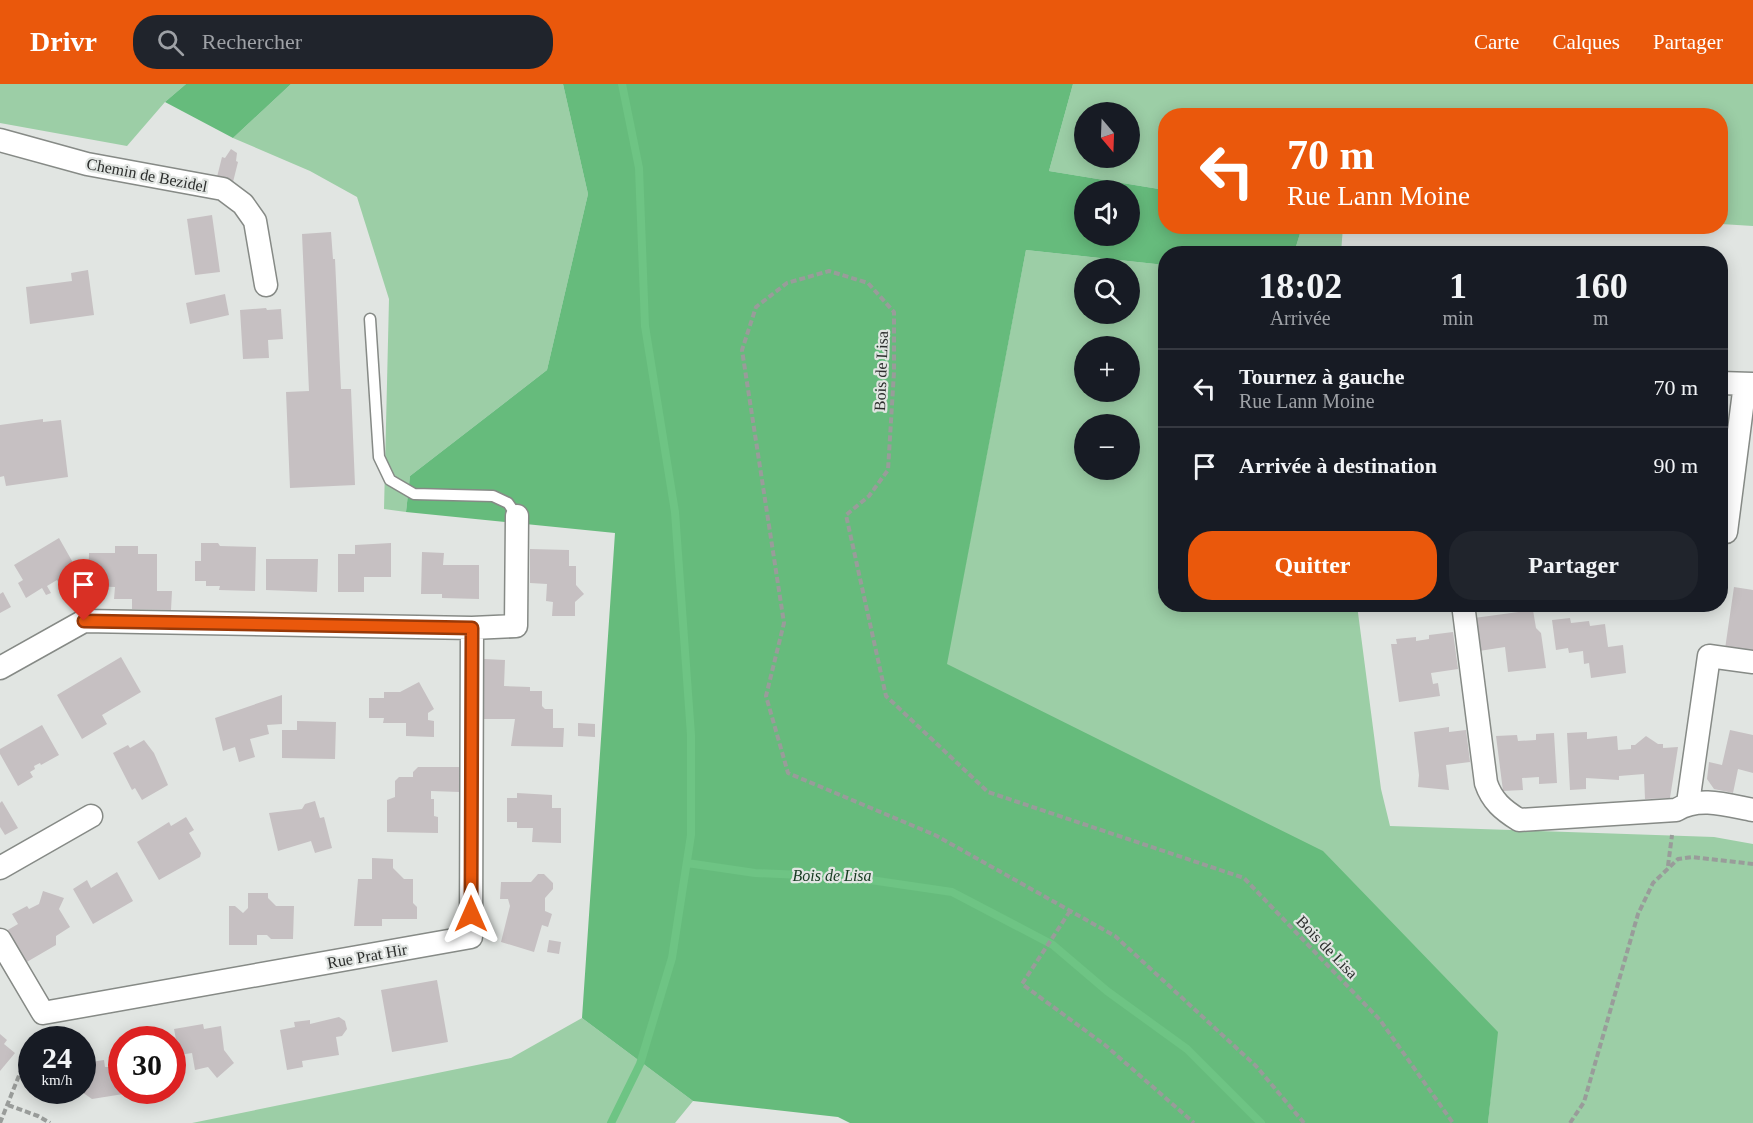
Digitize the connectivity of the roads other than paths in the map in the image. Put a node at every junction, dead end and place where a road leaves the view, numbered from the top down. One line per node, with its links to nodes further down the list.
1 (0, 140): 2 (street, Chemin de Bezidel)
2 (266, 285)
3 (370, 319): 6 (lane)
4 (1728, 383): 5 (street)
5 (1749, 384): 7 (street)
6 (517, 516): 9 (street)
7 (1728, 518)
8 (1464, 612): 12 (street)
9 (472, 628): 11 (street); 16 (street, Rue Prat Hir)
10 (1753, 662): 12 (street)
11 (0, 668)
12 (1682, 807): 13 (street)
13 (1753, 810)
14 (92, 816): 15 (street)
15 (0, 868)
16 (0, 940)

